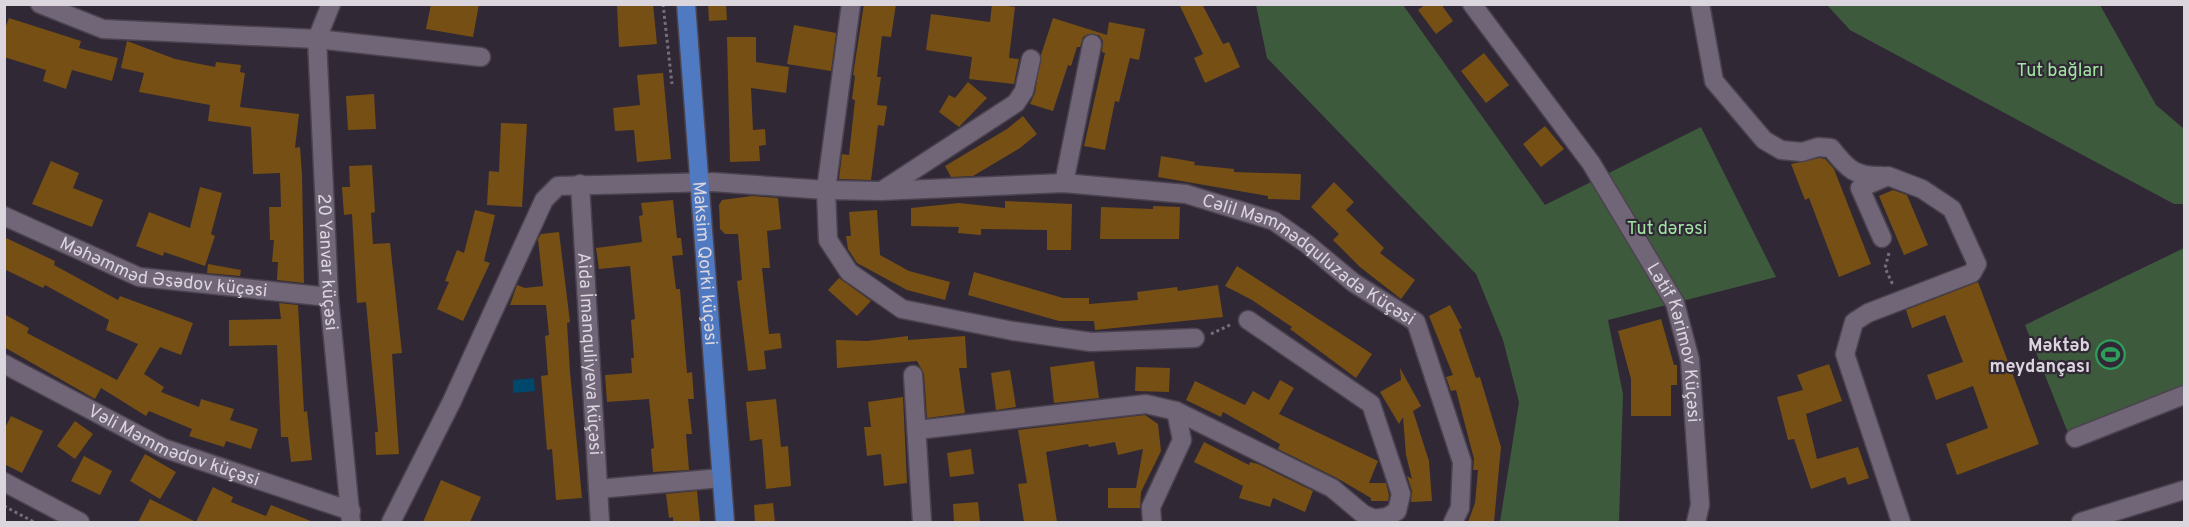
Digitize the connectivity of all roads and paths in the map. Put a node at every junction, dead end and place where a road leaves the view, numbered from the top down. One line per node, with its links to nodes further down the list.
1 (40, 4): 7 (street)
2 (330, 4): 7 (street, 20 Yanvar küçəsi)
3 (686, 4): 12 (main road, Maksim Qorki küçəsi)
4 (851, 4): 15 (street)
5 (1472, 4): 43 (street, Lətif Kərimov Küçəsi)
6 (1700, 4): 11 (street)
7 (317, 39): 9 (street); 19 (street, 20 Yanvar küçəsi)
8 (1092, 44): 13 (street)
9 (481, 57)
10 (1031, 58): 16 (street)
11 (1888, 176): 18 (street); 20 (street)
12 (697, 182): 14 (street); 15 (street, Cəlil Məmmədquluzadə Küçəsi); 29 (main road, Maksim Qorki küçəsi)
13 (1064, 183): 16 (street, Cəlil Məmmədquluzadə Küçəsi); 42 (street, Cəlil Məmmədquluzadə Küçəsi)
14 (580, 184): 31 (street, Aida İmanquliyeva küçəsi); 37 (street)
15 (826, 190): 16 (street, Cəlil Məmmədquluzadə Küçəsi); 22 (street)
16 (881, 191)
17 (4, 216): 19 (street, Məhəmməd Əsədov küçəsi)
18 (1882, 238): 20 (path)
19 (329, 297): 34 (street, 20 Yanvar küçəsi)
20 (1901, 300): 44 (street)
21 (1248, 320): 22 (path); 26 (street)
22 (1195, 338)
23 (4, 364): 34 (street, Vəli Məmmədov küçəsi)
24 (913, 375): 27 (street)
25 (2184, 395): 28 (street)
26 (1176, 411): 27 (street); 41 (street)
27 (917, 430): 40 (street)
28 (2075, 438)
29 (721, 477): 31 (street); 39 (main road, Maksim Qorki küçəsi)
30 (4, 482): 36 (street)
31 (598, 489): 38 (street, Aida İmanquliyeva küçəsi)
32 (2184, 490): 45 (street)
33 (4, 506): 35 (path)
34 (351, 517)
35 (34, 522)
36 (80, 522)
37 (391, 522)
38 (600, 522)
39 (725, 522)
40 (922, 522)
41 (1152, 522)
42 (1454, 522)
43 (1696, 522)
44 (1901, 522)
45 (2081, 522)

